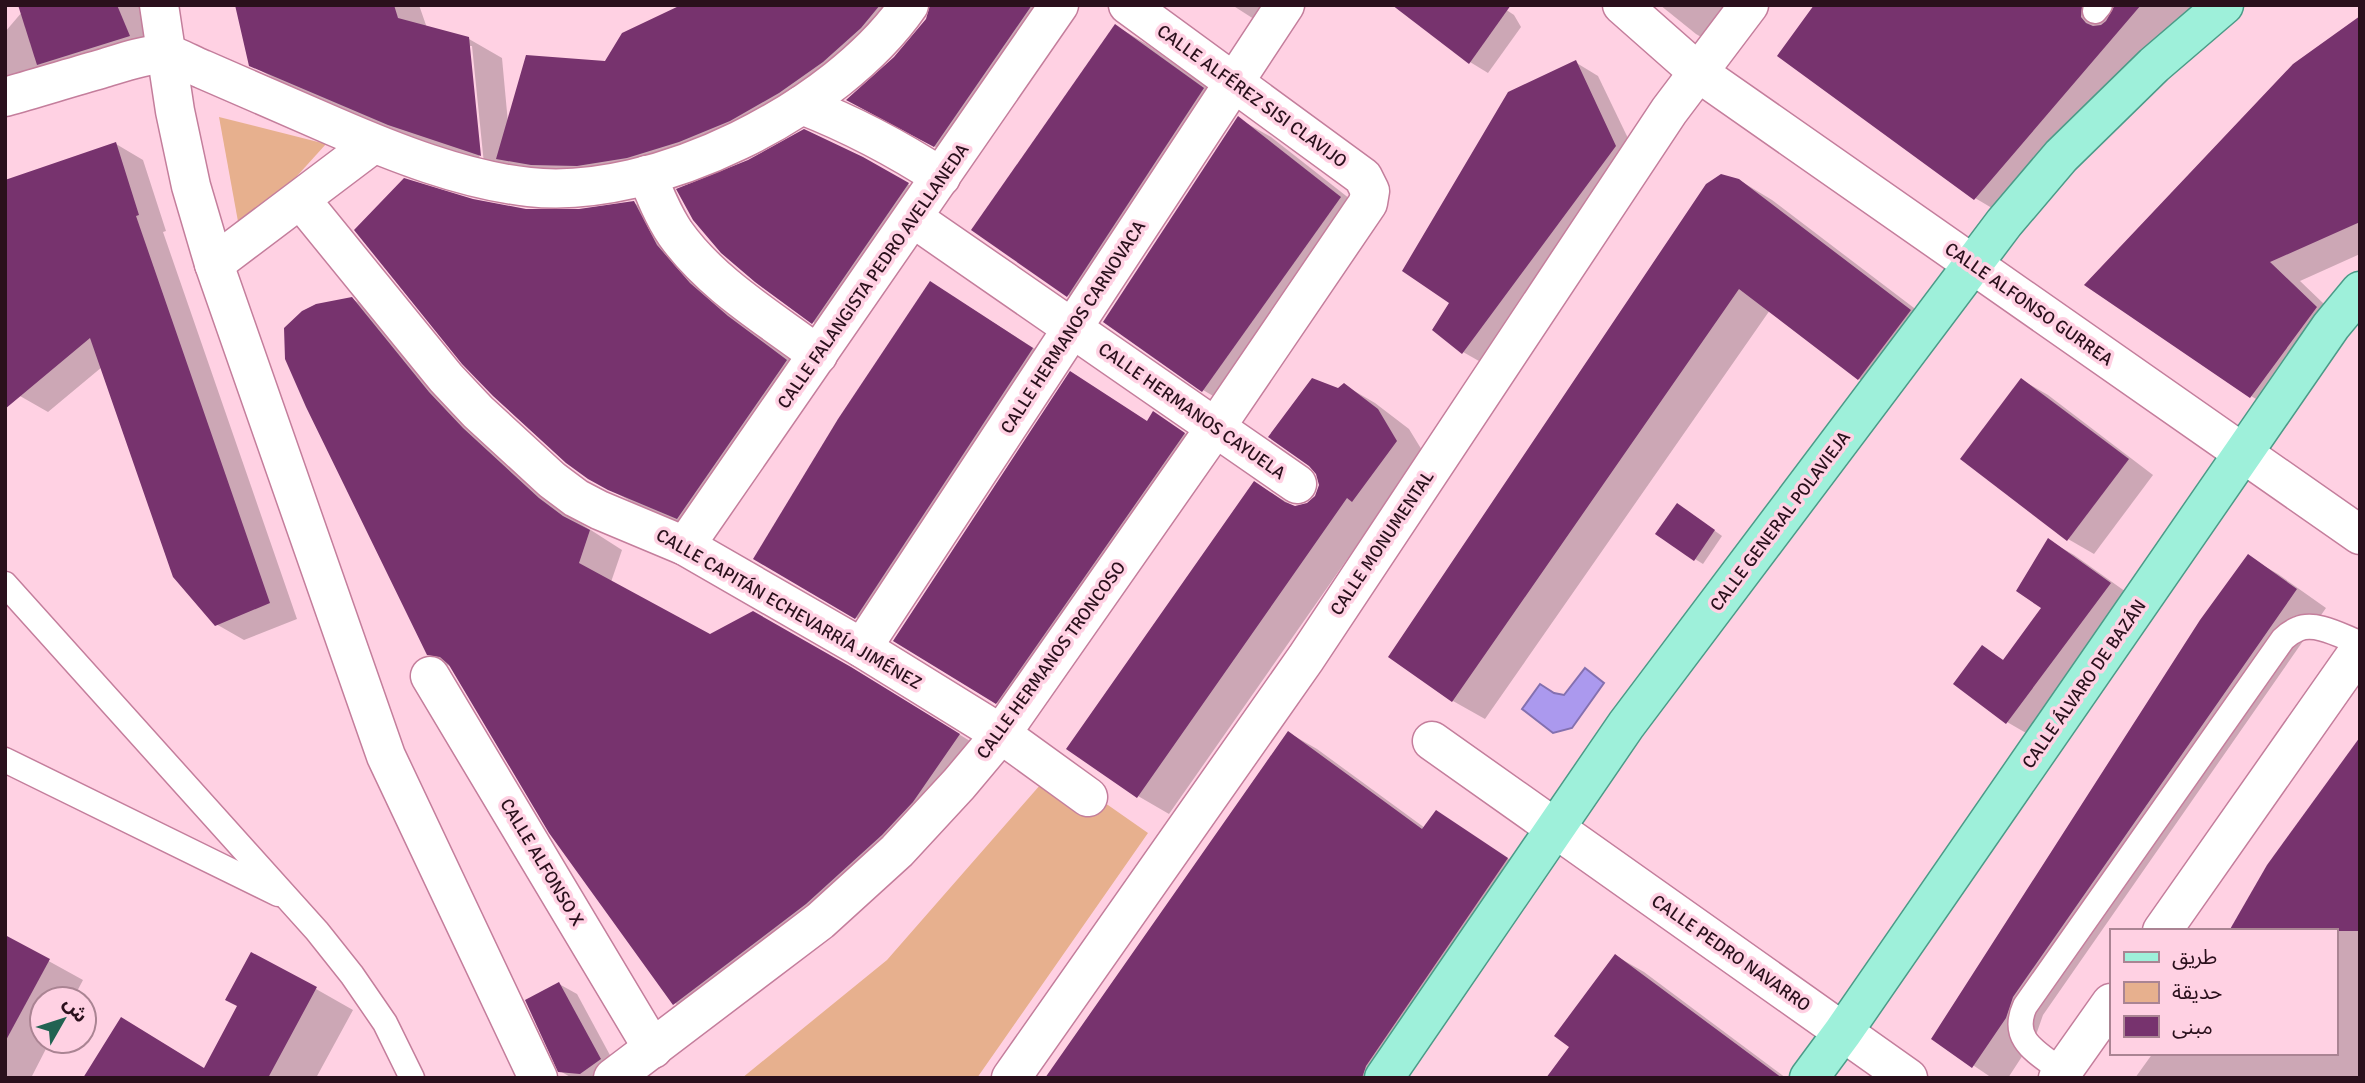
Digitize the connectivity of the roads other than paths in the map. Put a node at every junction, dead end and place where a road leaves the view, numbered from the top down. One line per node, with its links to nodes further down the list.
1 (159, 5): 9 (street)
2 (909, 5): 13 (street)
3 (1059, 5): 16 (street, CALLE FALANGISTA PEDRO AVELLANEDA)
4 (1128, 5): 11 (street, CALLE ALFÉREZ SISI CLAVIJO)
5 (1285, 5): 11 (street, CALLE HERMANOS CARNOVACA)
6 (1622, 5): 10 (street, CALLE ALFONSO GURREA)
7 (1749, 5): 10 (street, CALLE MONUMENTAL)
8 (2224, 5): 21 (main road, CALLE GENERAL POLAVIEJA)
9 (165, 54): 12 (street); 14 (street); 20 (street)
10 (1699, 73): 21 (street, CALLE ALFONSO GURREA); 49 (street, CALLE MONUMENTAL)
11 (1233, 84): 17 (street, CALLE ALFÉREZ SISI CLAVIJO); 23 (street, CALLE HERMANOS CARNOVACA)
12 (7, 91)
13 (803, 105): 15 (street); 16 (street)
14 (373, 144): 15 (street); 18 (street)
15 (647, 175): 24 (street)
16 (941, 177): 19 (street, CALLE FALANGISTA PEDRO AVELLANEDA)
17 (1370, 191): 25 (street, CALLE HERMANOS TRONCOSO)
18 (301, 200): 20 (street); 29 (street, CALLE CAPITÁN ECHEVARRÍA JIMÉNEZ)
19 (913, 218): 23 (street, CALLE HERMANOS CAYUELA); 24 (street, CALLE FALANGISTA PEDRO AVELLANEDA)
20 (214, 264): 47 (street)
21 (1974, 265): 26 (street, CALLE ALFONSO GURREA); 39 (main road, CALLE GENERAL POLAVIEJA)
22 (2360, 292): 26 (main road, CALLE ÁLVARO DE BAZÁN)
23 (1073, 328): 25 (street, CALLE HERMANOS CAYUELA); 32 (street, CALLE HERMANOS CARNOVACA)
24 (818, 355): 29 (street, CALLE FALANGISTA PEDRO AVELLANEDA)
25 (1215, 428): 27 (street, CALLE HERMANOS CAYUELA); 35 (street, CALLE HERMANOS TRONCOSO)
26 (2244, 454): 28 (street, CALLE ALFONSO GURREA); 43 (main road, CALLE ÁLVARO DE BAZÁN)
27 (1297, 484)
28 (2360, 534)
29 (685, 546): 32 (street, CALLE CAPITÁN ECHEVARRÍA JIMÉNEZ)
30 (5, 584): 40 (lane)
31 (2360, 643): 45 (lane)
32 (862, 648): 35 (street, CALLE CAPITÁN ECHEVARRÍA JIMÉNEZ)
33 (2360, 649): 41 (street)
34 (430, 676): 44 (street, CALLE ALFONSO X)
35 (1002, 734): 38 (street, CALLE CAPITÁN ECHEVARRÍA JIMÉNEZ); 44 (street, CALLE HERMANOS TRONCOSO)
36 (1432, 741): 39 (street, CALLE PEDRO NAVARRO)
37 (5, 760): 40 (lane)
38 (1088, 797)
39 (1555, 828): 43 (street, CALLE PEDRO NAVARRO); 50 (main road, CALLE GENERAL POLAVIEJA)
40 (290, 900): 46 (lane)
41 (2163, 929)
42 (2110, 1004): 45 (street)
43 (1843, 1032): 51 (main road, CALLE ÁLVARO DE BAZÁN); 52 (street, CALLE PEDRO NAVARRO)
44 (653, 1049): 48 (street, CALLE HERMANOS TRONCOSO)
45 (2061, 1075)
46 (412, 1078)
47 (538, 1078)
48 (613, 1078)
49 (1011, 1078)
50 (1384, 1078)
51 (1809, 1078)
52 (1908, 1078)

